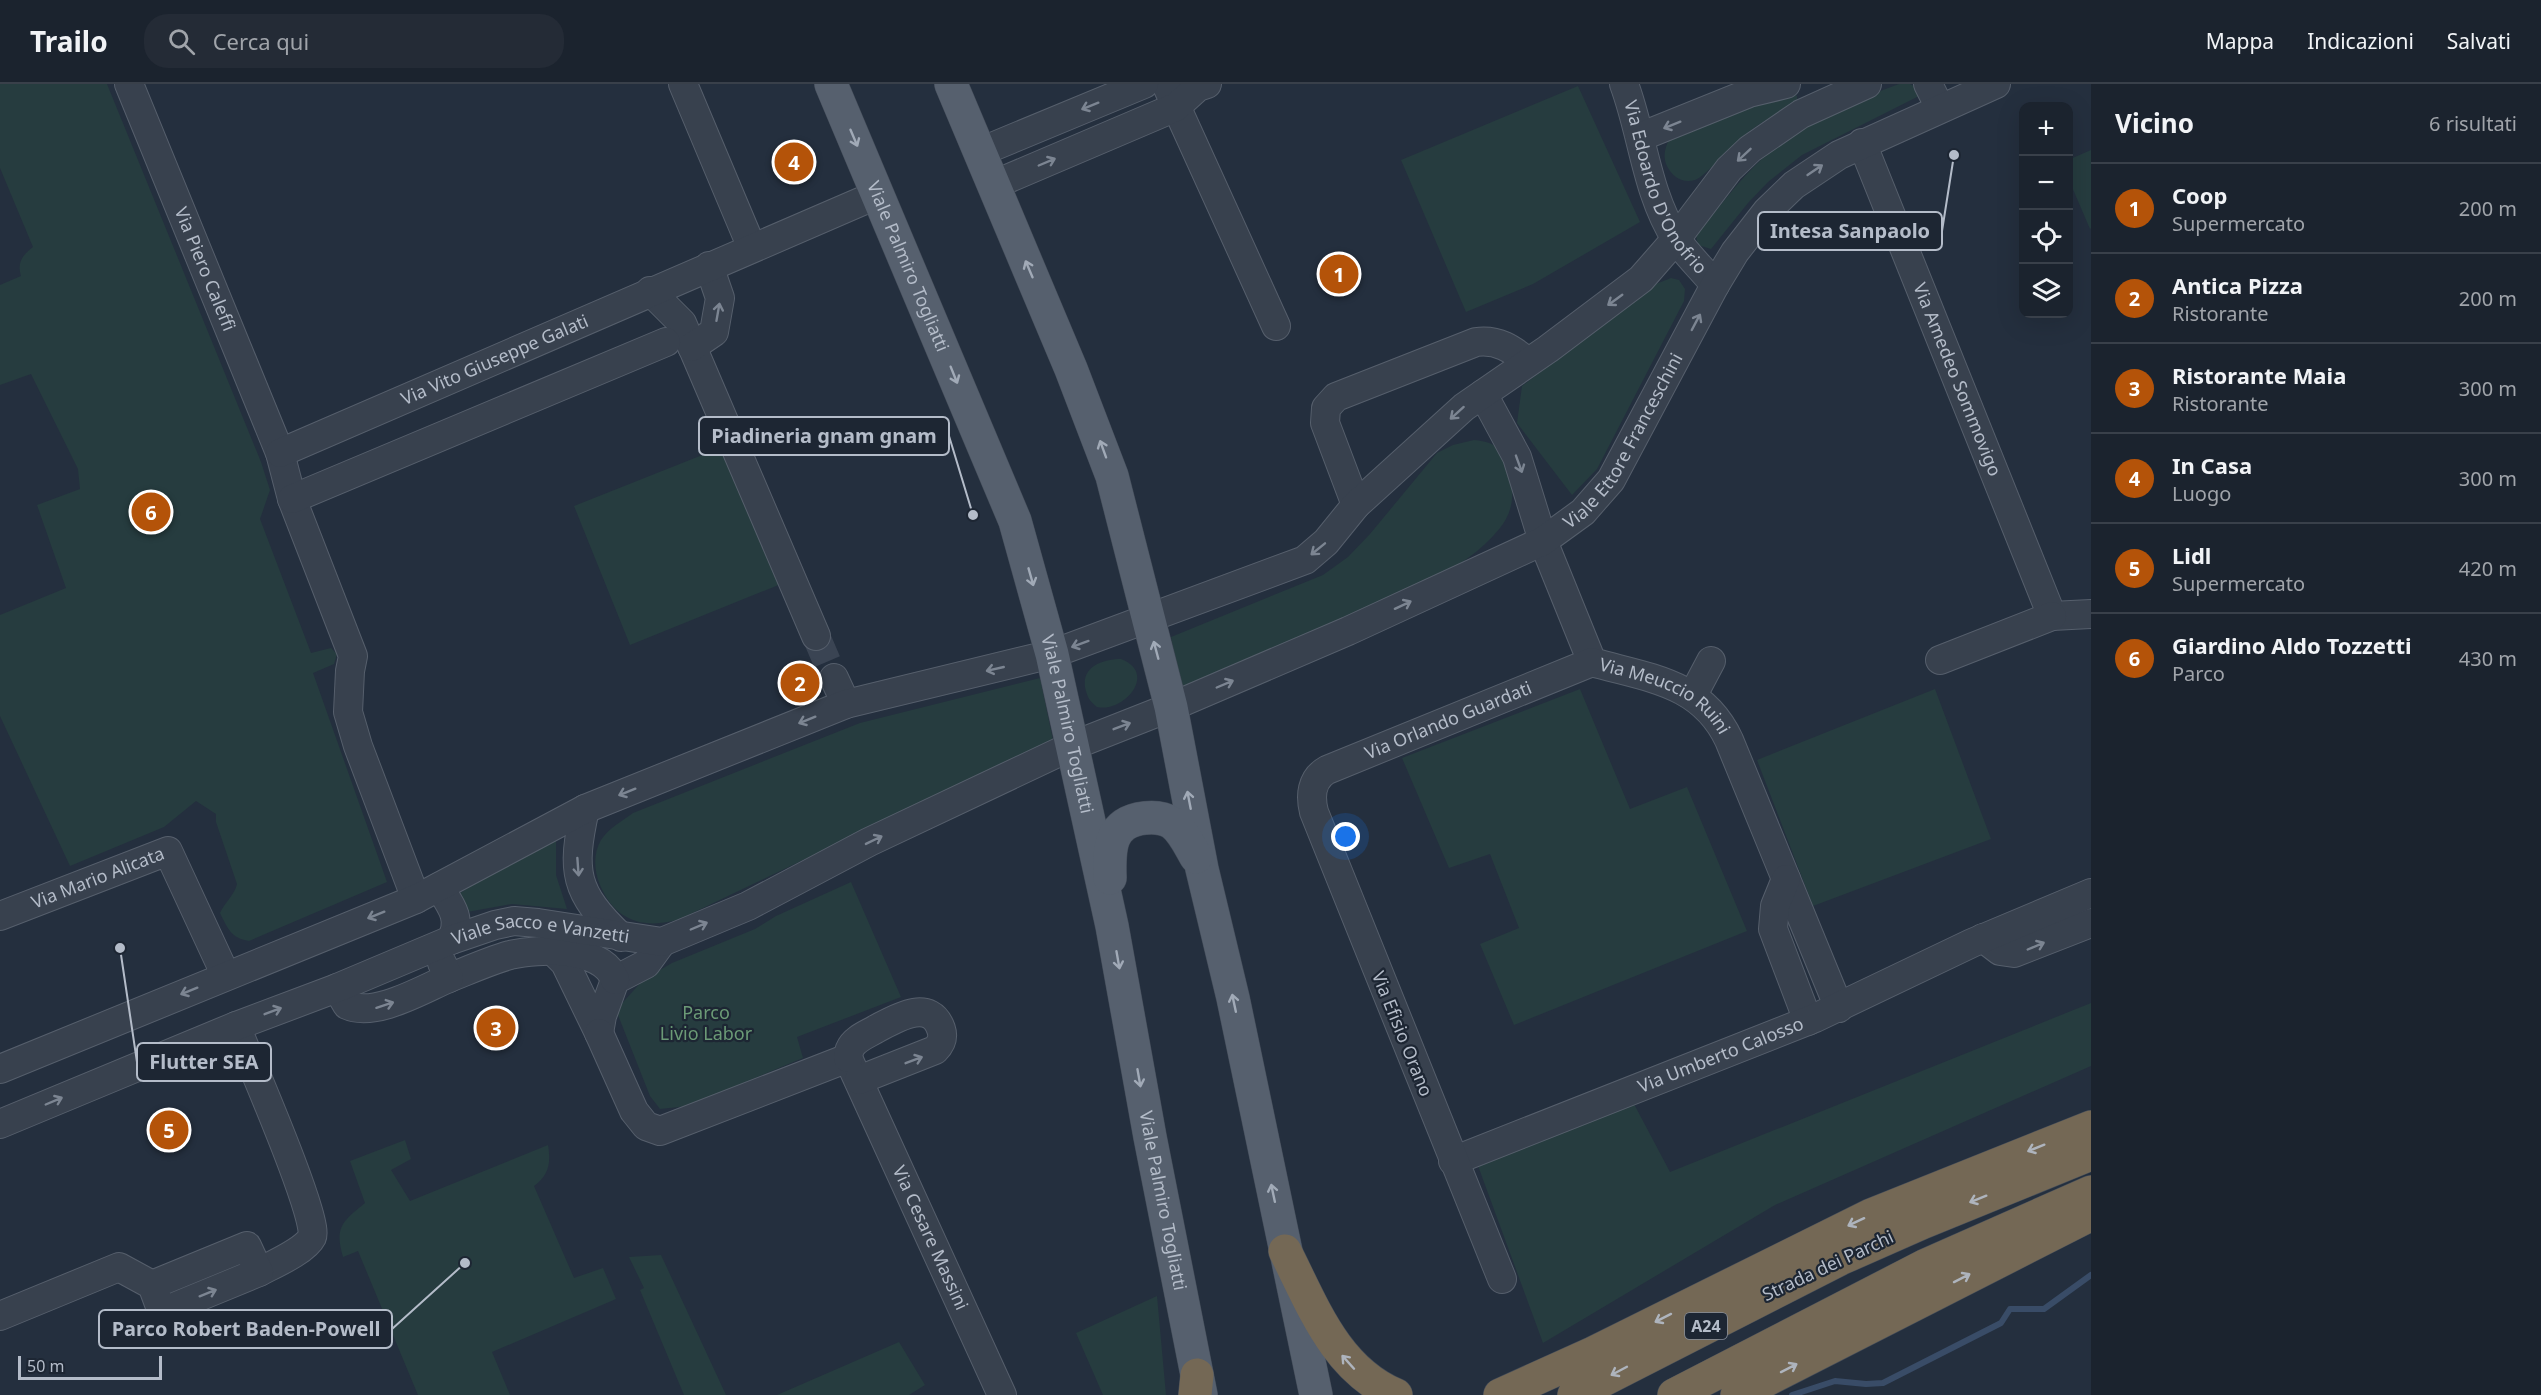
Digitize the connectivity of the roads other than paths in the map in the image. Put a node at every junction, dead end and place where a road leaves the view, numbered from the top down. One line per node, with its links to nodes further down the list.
1 (129, 84): 27 (street, Via Piero Caleffi)
2 (683, 84): 19 (street)
3 (831, 84): 35 (main road, Viale Palmiro Togliatti, one-way to 35)
4 (951, 84): 15 (main road)
5 (1144, 84): 15 (street, one-way to 15)
6 (1207, 84): 11 (street)
7 (1624, 84): 13 (street, Via Edoardo D'Onofrio)
8 (1786, 84): 13 (street, one-way to 13)
9 (1867, 84): 18 (street, one-way to 18)
10 (1996, 84): 12 (street, Viale Ettore Franceschini)
11 (1171, 95): 16 (street, one-way to 11); 23 (street)
12 (1934, 96): 14 (street, Viale Ettore Franceschini)
13 (1640, 137): 18 (street, Via Edoardo D'Onofrio)
14 (1862, 143): 21 (street, Viale Ettore Franceschini, one-way to 14); 32 (street, Via Amedeo Sommovigo)
15 (980, 152): 16 (main road)
16 (993, 184): 33 (main road, one-way to 16)
17 (867, 198): 19 (street, Via Vito Giuseppe Galati)
18 (1676, 239): 21 (street, Via Edoardo D'Onofrio); 25 (street, one-way to 25)
19 (752, 248): 20 (street, Via Vito Giuseppe Galati)
20 (709, 266): 22 (street, Via Vito Giuseppe Galati); 24 (street, one-way to 20)
21 (1715, 285): 30 (street, Viale Ettore Franceschini, one-way to 21)
22 (650, 291): 24 (street); 27 (street, Via Vito Giuseppe Galati)
23 (1276, 326)
24 (679, 345): 28 (street); 34 (street)
25 (1528, 363): 26 (street); 29 (street)
26 (1483, 394): 29 (street, one-way to 29); 30 (street, Via Meuccio Ruini, one-way to 30)
27 (280, 453): 28 (street)
28 (292, 499): 48 (street)
29 (1356, 506): 33 (street, one-way to 33)
30 (1543, 541): 38 (street, Via Meuccio Ruini); 42 (street, Viale Ettore Franceschini, one-way to 30)
31 (2091, 614): 32 (street)
32 (2052, 616): 36 (street)
33 (1148, 618): 35 (street, one-way to 35); 42 (main road, one-way to 33)
34 (816, 636)
35 (1052, 654): 41 (street, one-way to 41); 43 (main road, Viale Palmiro Togliatti)
36 (1940, 660)
37 (1711, 661): 40 (street)
38 (1593, 662): 40 (street, Via Meuccio Ruini); 44 (street, Via Orlando Guardati)
39 (834, 678): 41 (street)
40 (1693, 694): 47 (street, Via Meuccio Ruini)
41 (846, 704): 45 (street, one-way to 45)
42 (1171, 707): 43 (street, Viale Ettore Franceschini, one-way to 42); 46 (main road, one-way to 42)
43 (1072, 746): 52 (main road, Viale Palmiro Togliatti); 55 (street, one-way to 43)
44 (1313, 787): 71 (street, Via Efisio Orano)
45 (585, 809): 48 (street); 53 (street, one-way to 53)
46 (1203, 869): 52 (main road); 74 (main road, one-way to 46)
47 (1786, 879): 63 (street, Via Meuccio Ruini); 64 (street)
48 (427, 893): 56 (street); 58 (street, one-way to 58)
49 (2091, 893): 54 (street, Via Umberto Calosso)
50 (0, 916): 58 (street, Via Mario Alicata)
51 (2091, 923): 54 (street, one-way to 51)
52 (1112, 926): 77 (main road, Viale Palmiro Togliatti, one-way to 77)
53 (621, 936): 55 (street, Viale Sacco e Vanzetti); 56 (street, Viale Sacco e Vanzetti)
54 (1983, 938): 63 (street, Via Umberto Calosso)
55 (662, 942): 60 (street)
56 (443, 944): 59 (street); 61 (street, Viale Sacco e Vanzetti)
57 (554, 952): 59 (street, Viale Sacco e Vanzetti); 60 (street, Viale Sacco e Vanzetti); 62 (street, Via Cesare Massini)
58 (226, 976): 67 (street, one-way to 67)
59 (449, 978): 61 (street, Viale Sacco e Vanzetti, one-way to 59)
60 (613, 983): 62 (street); 66 (street)
61 (337, 988): 65 (street, Viale Sacco e Vanzetti, one-way to 61)
62 (577, 990): 66 (street, Via Cesare Massini)
63 (1839, 1008): 64 (street, Via Umberto Calosso)
64 (1808, 1021): 71 (street, Via Umberto Calosso)
65 (236, 1026): 68 (street, Viale Sacco e Vanzetti, one-way to 65); 76 (street)
66 (599, 1033): 78 (street, Via Cesare Massini)
67 (0, 1069)
68 (0, 1124)
69 (2091, 1126): 81 (highway, one-way to 81)
70 (2091, 1154): 82 (highway, Strada dei Parchi / A24, one-way to 82)
71 (1453, 1161): 75 (street, Via Efisio Orano)
72 (2091, 1192): 83 (highway, A24)
73 (2091, 1214): 84 (highway, one-way to 73)
74 (1285, 1251): 79 (main road); 80 (highway, one-way to 74)
75 (1502, 1279)
76 (0, 1316)
77 (1198, 1388)
78 (1002, 1395)
79 (1316, 1395)
80 (1396, 1395)
81 (1500, 1395)
82 (1574, 1395)
83 (1674, 1395)
84 (1737, 1395)

